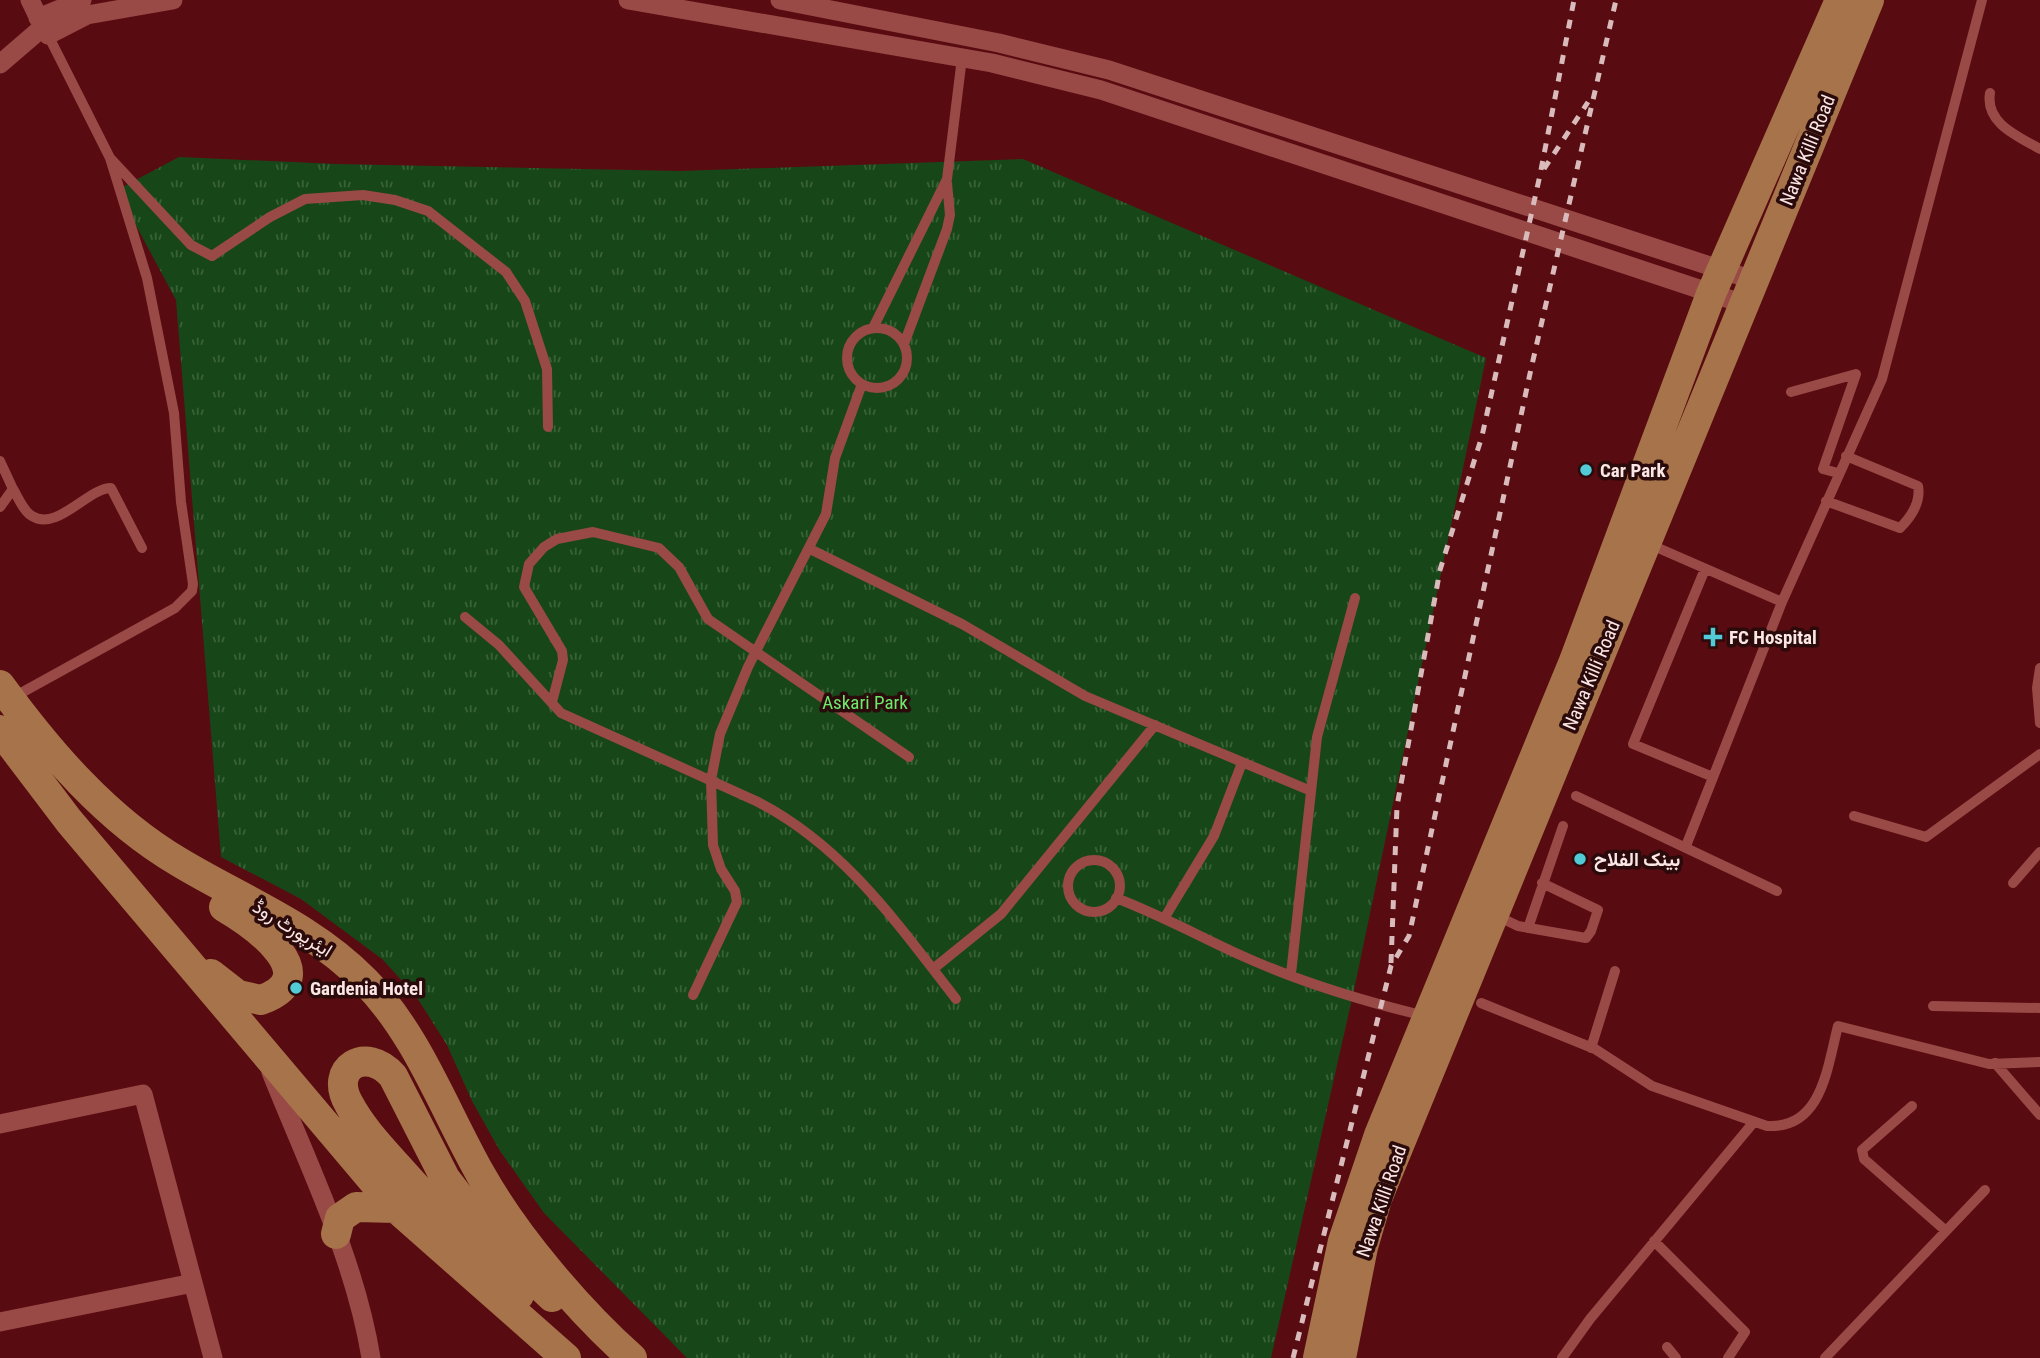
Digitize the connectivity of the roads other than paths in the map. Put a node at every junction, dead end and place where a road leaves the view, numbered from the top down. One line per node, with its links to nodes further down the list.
1 (82, 0): 8 (street)
2 (173, 0): 8 (street)
3 (628, 0): 9 (street)
4 (780, 0): 15 (street)
5 (1840, 0): 15 (main road, Nawa Killi Road)
6 (1869, 0): 16 (main road, Nawa Killi Road)
7 (1982, 0): 22 (lane)
8 (40, 20): 10 (street); 13 (lane)
9 (962, 58): 14 (lane); 15 (street)
10 (0, 64)
11 (1990, 93): 12 (lane)
12 (2040, 149)
13 (110, 158): 21 (lane); 37 (lane)
14 (947, 180): 17 (lane); 18 (lane)
15 (1716, 282): 16 (street); 70 (main road, Nawa Killi Road)
16 (1749, 292): 28 (main road, Nawa Killi Road)
17 (873, 328): 18 (lane); 19 (lane)
18 (904, 344): 19 (lane)
19 (862, 384): 30 (lane)
20 (1791, 393): 24 (lane)
21 (548, 427)
22 (1846, 456): 24 (lane); 26 (lane)
23 (0, 461): 25 (lane)
24 (1839, 473): 26 (lane)
25 (13, 489): 27 (lane); 29 (lane)
26 (1826, 501): 33 (lane)
27 (0, 507)
28 (1646, 543): 31 (lane); 58 (main road, Nawa Killi Road)
29 (142, 548)
30 (810, 549): 35 (lane); 40 (lane)
31 (1704, 569): 33 (lane); 45 (lane)
32 (1355, 598): 47 (lane)
33 (1782, 602): 45 (lane)
34 (465, 617): 38 (lane)
35 (757, 649): 38 (lane); 43 (lane); 46 (lane)
36 (2040, 668): 39 (lane)
37 (5, 692): 51 (main road, ایئرپورٹ روڈ)
38 (552, 702): 46 (lane)
39 (2040, 723)
40 (1155, 726): 44 (lane); 62 (lane)
41 (2, 738): 61 (main road)
42 (2040, 754): 49 (lane)
43 (909, 757)
44 (1242, 763): 47 (lane); 59 (lane)
45 (1713, 778): 52 (lane)
46 (711, 780): 62 (lane); 65 (lane)
47 (1311, 791): 64 (lane)
48 (1576, 796): 52 (lane)
49 (1854, 816)
50 (1563, 826): 54 (lane)
51 (149, 842): 61 (main road); 87 (main road, ایئرپورٹ روڈ)
52 (1686, 846): 56 (lane)
53 (2040, 852): 55 (lane)
54 (1542, 883): 60 (lane); 60 (lane)
55 (2013, 883)
56 (1777, 891)
57 (1116, 898): 57 (lane); 59 (lane)
58 (1492, 914): 60 (lane); 92 (main road, Nawa Killi Road)
59 (1165, 917): 64 (lane)
60 (1528, 928)
61 (166, 938): 72 (main road)
62 (933, 969): 66 (lane)
63 (1615, 971): 71 (lane)
64 (1291, 974): 70 (lane)
65 (693, 995)
66 (956, 999)
67 (1481, 1003): 71 (lane)
68 (1933, 1006): 69 (lane)
69 (2040, 1008)
70 (1426, 1017): 91 (main road, Nawa Killi Road)
71 (1591, 1048): 77 (lane)
72 (266, 1058): 80 (main road); 82 (street)
73 (2040, 1062): 74 (lane)
74 (1995, 1063): 76 (lane); 77 (lane)
75 (1912, 1106): 81 (lane)
76 (2040, 1115)
77 (1754, 1123): 83 (lane)
78 (0, 1124): 84 (street)
79 (1985, 1190): 81 (lane)
80 (396, 1208): 82 (main road); 90 (main road)
81 (1946, 1230): 96 (lane)
82 (336, 1234): 89 (street)
83 (1654, 1241): 93 (lane); 95 (lane)
84 (193, 1283): 85 (street); 88 (street)
85 (0, 1322)
86 (1667, 1348): 94 (lane)
87 (621, 1349): 90 (main road)
88 (213, 1358)
89 (371, 1358)
90 (568, 1358)
91 (1318, 1358)
92 (1340, 1358)
93 (1562, 1358)
94 (1676, 1358)
95 (1728, 1358)
96 (1825, 1358)

